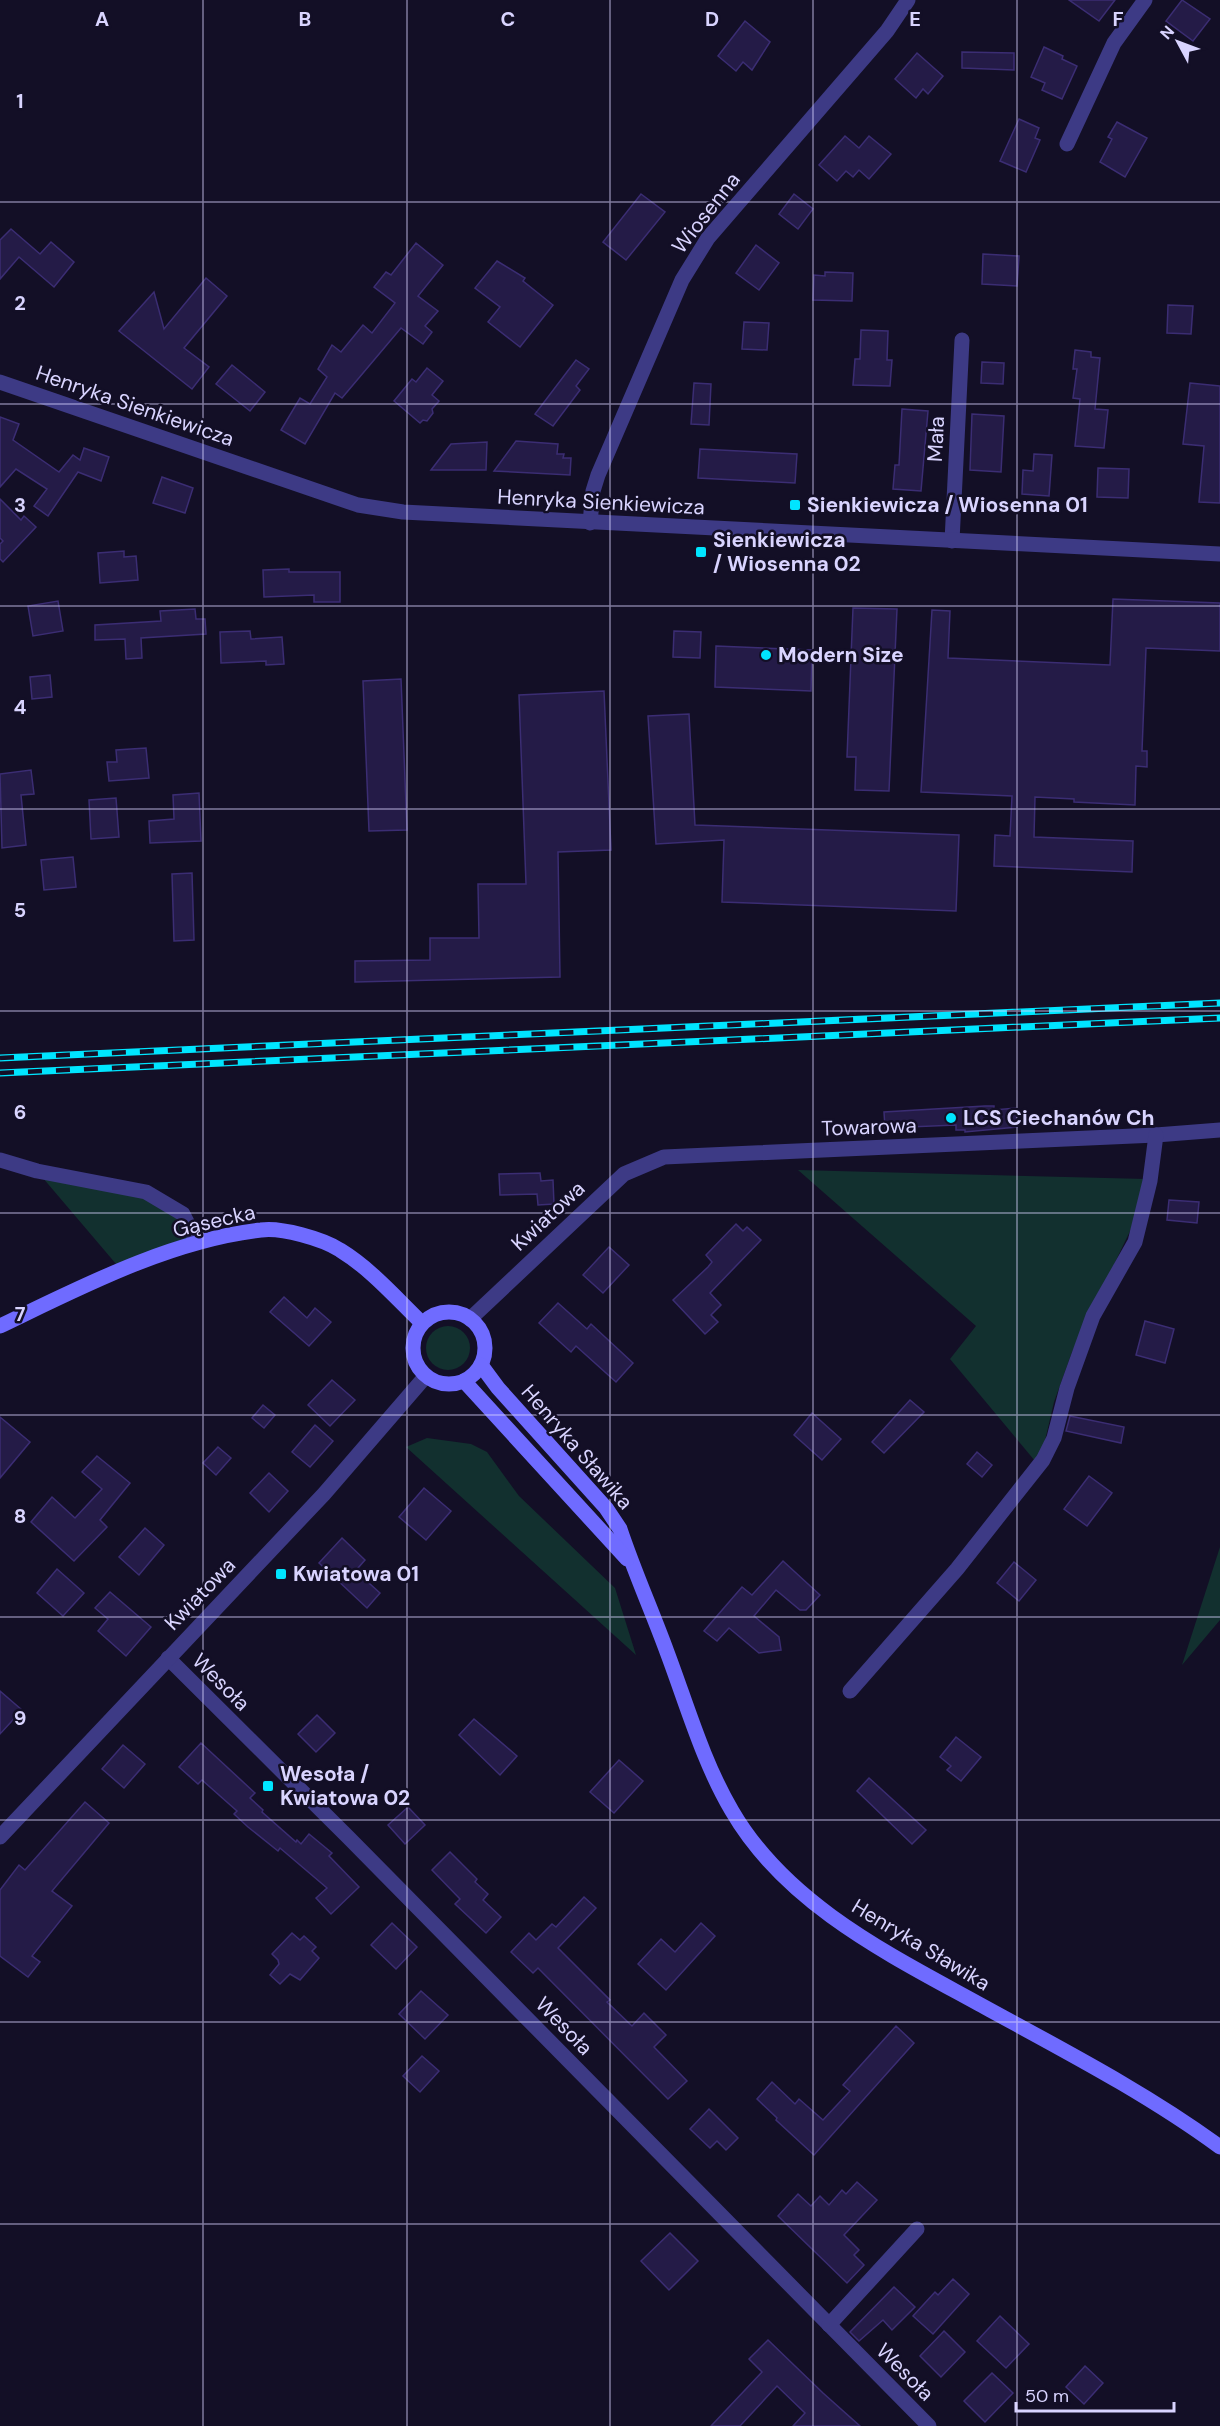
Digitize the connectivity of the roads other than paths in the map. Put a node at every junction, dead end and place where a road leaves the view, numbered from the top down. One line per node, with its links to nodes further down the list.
1 (908, 0): 6 (street, Wiosenna)
2 (1145, 0): 3 (street)
3 (1067, 144)
4 (962, 340): 7 (street, Mała)
5 (0, 382): 6 (street, Henryka Sienkiewicza)
6 (590, 523): 7 (street, Henryka Sienkiewicza)
7 (952, 540): 8 (street, Henryka Sienkiewicza)
8 (1220, 554)
9 (1220, 1130): 10 (street, Towarowa)
10 (1156, 1135): 11 (street, Towarowa); 22 (street)
11 (664, 1157): 14 (street, Kwiatowa)
12 (0, 1160): 13 (street)
13 (197, 1242): 15 (main road, Gąsecka); 16 (main road, Gąsecka)
14 (470, 1319): 15 (main road); 17 (main road)
15 (422, 1323): 18 (main road)
16 (0, 1326)
17 (481, 1365): 19 (main road); 20 (main road, Henryka Sławika)
18 (425, 1377): 19 (main road); 21 (street, Kwiatowa)
19 (464, 1381): 20 (main road, Henryka Sławika)
20 (632, 1563): 24 (main road, Henryka Sławika)
21 (168, 1658): 23 (street, Kwiatowa); 26 (street, Wesoła)
22 (850, 1691)
23 (0, 1837)
24 (1220, 2147)
25 (917, 2229): 26 (street)
26 (829, 2325): 27 (street, Wesoła)
27 (928, 2426)

